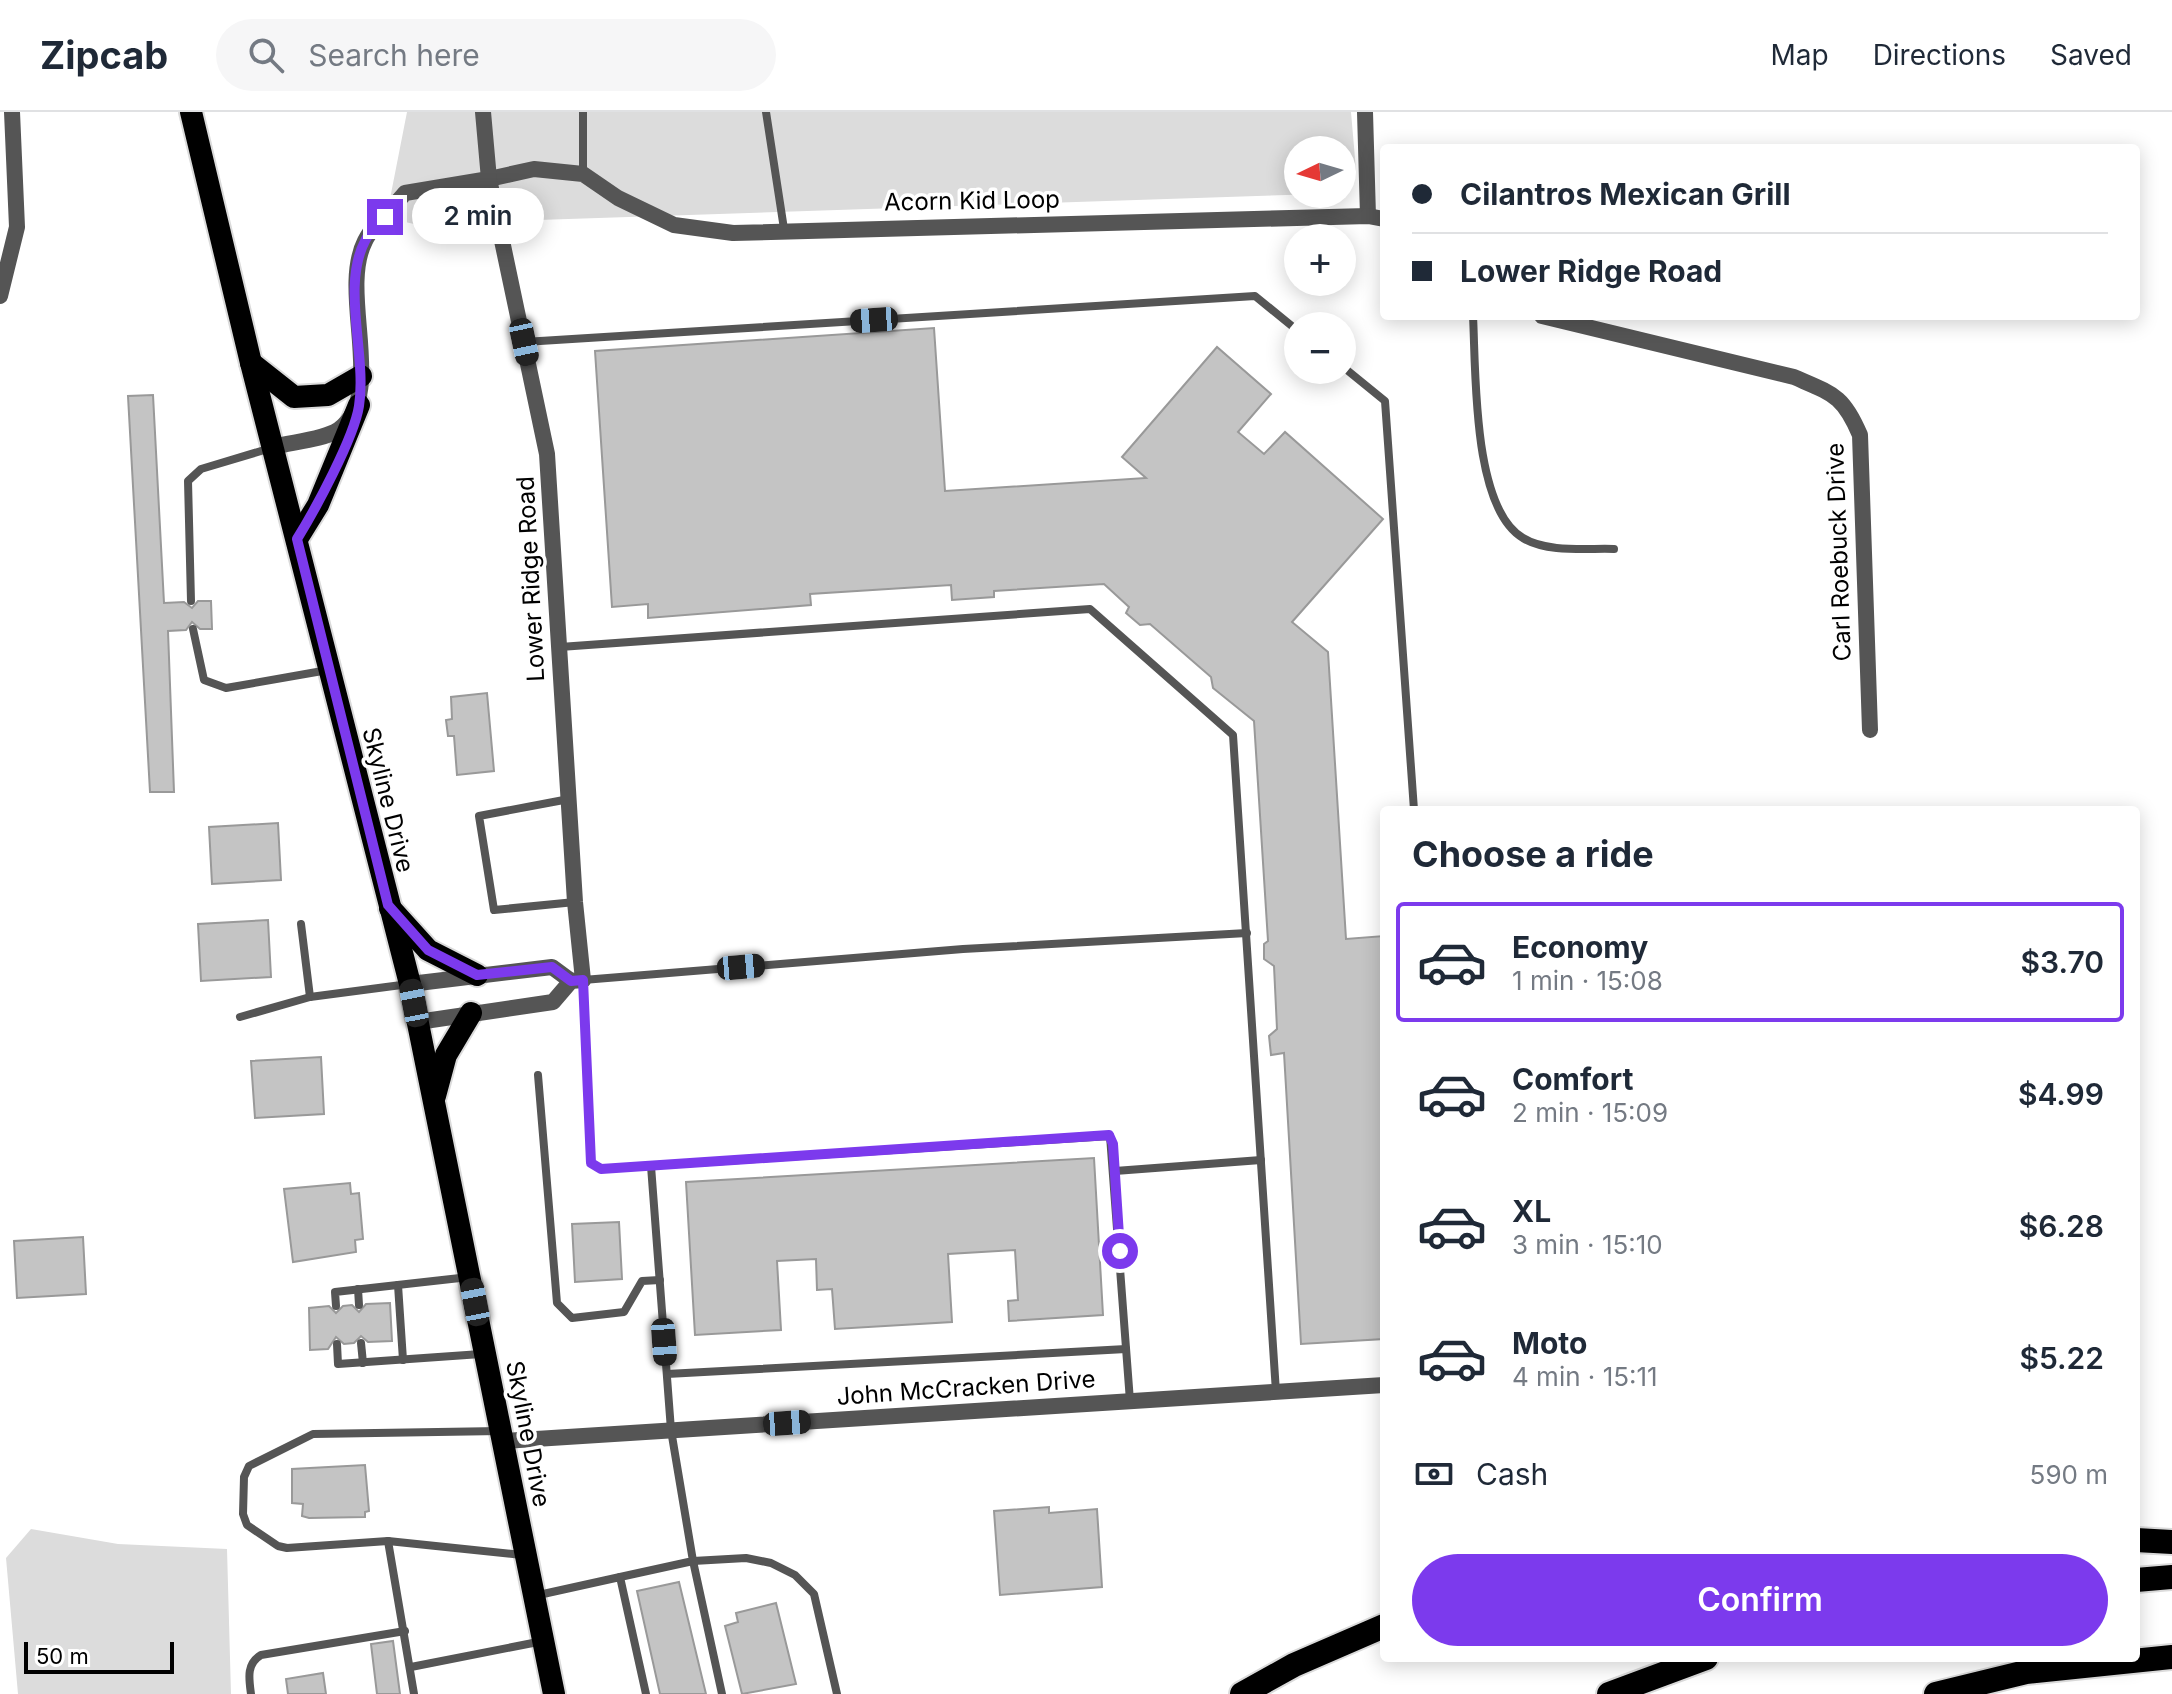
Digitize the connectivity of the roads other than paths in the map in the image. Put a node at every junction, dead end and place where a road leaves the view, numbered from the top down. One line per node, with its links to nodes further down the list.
1 (12, 112): 11 (street)
2 (191, 112): 16 (highway, Skyline Drive)
3 (483, 112): 8 (street, Lower Ridge Road)
4 (583, 112): 7 (lane)
5 (766, 112): 10 (lane)
6 (1365, 112): 9 (street, Acorn Kid Loop)
7 (583, 174): 8 (street, Acorn Kid Loop); 10 (street, Acorn Kid Loop)
8 (489, 179): 15 (street, Lower Ridge Road); 17 (street)
9 (1376, 217): 10 (street, Acorn Kid Loop)
10 (784, 229)
11 (0, 296)
12 (1284, 320): 15 (lane)
13 (1473, 320): 22 (lane)
14 (1559, 320): 27 (street, Carl Roebuck Drive)
15 (524, 342): 25 (street, Lower Ridge Road)
16 (251, 363): 17 (highway); 20 (highway, Skyline Drive)
17 (361, 376): 19 (street)
18 (1356, 377): 29 (lane)
19 (359, 405): 20 (street); 21 (highway)
20 (273, 447): 21 (highway, Skyline Drive); 23 (lane)
21 (297, 539): 26 (highway, Skyline Drive)
22 (1614, 549)
23 (191, 601)
24 (193, 629): 26 (lane)
25 (559, 647): 28 (street, Lower Ridge Road); 33 (lane)
26 (329, 669): 31 (highway, Skyline Drive)
27 (1870, 730)
28 (569, 799): 30 (street, Lower Ridge Road); 30 (lane)
29 (1414, 806)
30 (575, 902): 35 (street, Lower Ridge Road)
31 (388, 905): 34 (highway); 36 (highway, Skyline Drive)
32 (301, 924): 37 (lane)
33 (1247, 933): 35 (lane); 43 (lane)
34 (477, 975): 35 (street); 36 (street)
35 (577, 981): 38 (street); 44 (lane)
36 (410, 984): 37 (lane); 40 (highway, Skyline Drive)
37 (310, 997): 39 (lane)
38 (471, 1013): 40 (street); 42 (highway)
39 (240, 1017)
40 (418, 1022): 42 (highway, Skyline Drive)
41 (538, 1075): 47 (lane)
42 (434, 1101): 46 (highway, Skyline Drive)
43 (1261, 1160): 45 (lane); 60 (lane)
44 (651, 1166): 45 (lane); 47 (lane)
45 (1115, 1171): 54 (lane)
46 (470, 1277): 48 (lane); 55 (highway, Skyline Drive)
47 (660, 1280): 58 (lane)
48 (398, 1285): 49 (lane); 56 (lane)
49 (358, 1289): 50 (lane); 51 (lane)
50 (359, 1305)
51 (336, 1306)
52 (361, 1343): 57 (lane)
53 (337, 1344): 57 (lane)
54 (1126, 1349): 58 (lane); 61 (lane)
55 (486, 1354): 56 (lane); 63 (highway, Skyline Drive)
56 (403, 1360): 57 (lane)
57 (363, 1363)
58 (667, 1374): 62 (lane)
59 (1380, 1385): 60 (street, John McCracken Drive)
60 (1276, 1392): 61 (street, John McCracken Drive)
61 (1130, 1401): 62 (street, John McCracken Drive)
62 (671, 1430): 63 (street, John McCracken Drive); 68 (lane)
63 (502, 1436): 65 (lane); 67 (highway, Skyline Drive)
64 (2140, 1540): 66 (highway)
65 (388, 1541): 67 (lane); 74 (lane)
66 (2172, 1542)
67 (526, 1555): 72 (highway, Skyline Drive)
68 (693, 1561): 69 (lane); 85 (lane); 86 (lane)
69 (620, 1577): 72 (lane); 84 (lane)
70 (2172, 1577): 71 (highway)
71 (2140, 1580)
72 (534, 1596): 75 (highway, Skyline Drive)
73 (1380, 1628): 87 (highway)
74 (405, 1631): 80 (lane); 81 (lane)
75 (544, 1641): 80 (lane); 83 (highway, Skyline Drive)
76 (2172, 1657): 77 (highway)
77 (2140, 1660)
78 (1695, 1662): 88 (highway)
79 (2123, 1662): 89 (highway)
80 (411, 1667): 82 (lane)
81 (251, 1694)
82 (414, 1694)
83 (554, 1694)
84 (646, 1694)
85 (722, 1694)
86 (837, 1694)
87 (1242, 1694)
88 (1609, 1694)
89 (1936, 1694)

